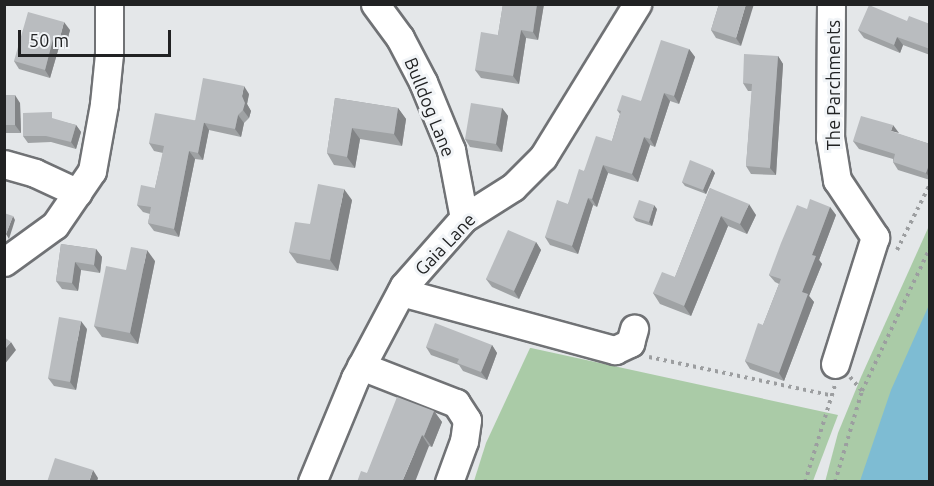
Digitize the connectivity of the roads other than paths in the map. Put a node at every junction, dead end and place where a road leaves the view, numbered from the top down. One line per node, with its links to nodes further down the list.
1 (109, 4): 6 (street)
2 (375, 4): 7 (street, Bulldog Lane)
3 (637, 4): 7 (street, Gaia Lane)
4 (831, 4): 11 (street, The Parchments)
5 (4, 164): 6 (street)
6 (78, 193): 8 (street)
7 (464, 218): 9 (street, Gaia Lane)
8 (4, 262)
9 (401, 292): 10 (street); 12 (street, Gaia Lane)
10 (634, 328)
11 (835, 364)
12 (361, 366): 13 (street, Gaia Lane); 14 (street)
13 (312, 482)
14 (449, 482)

